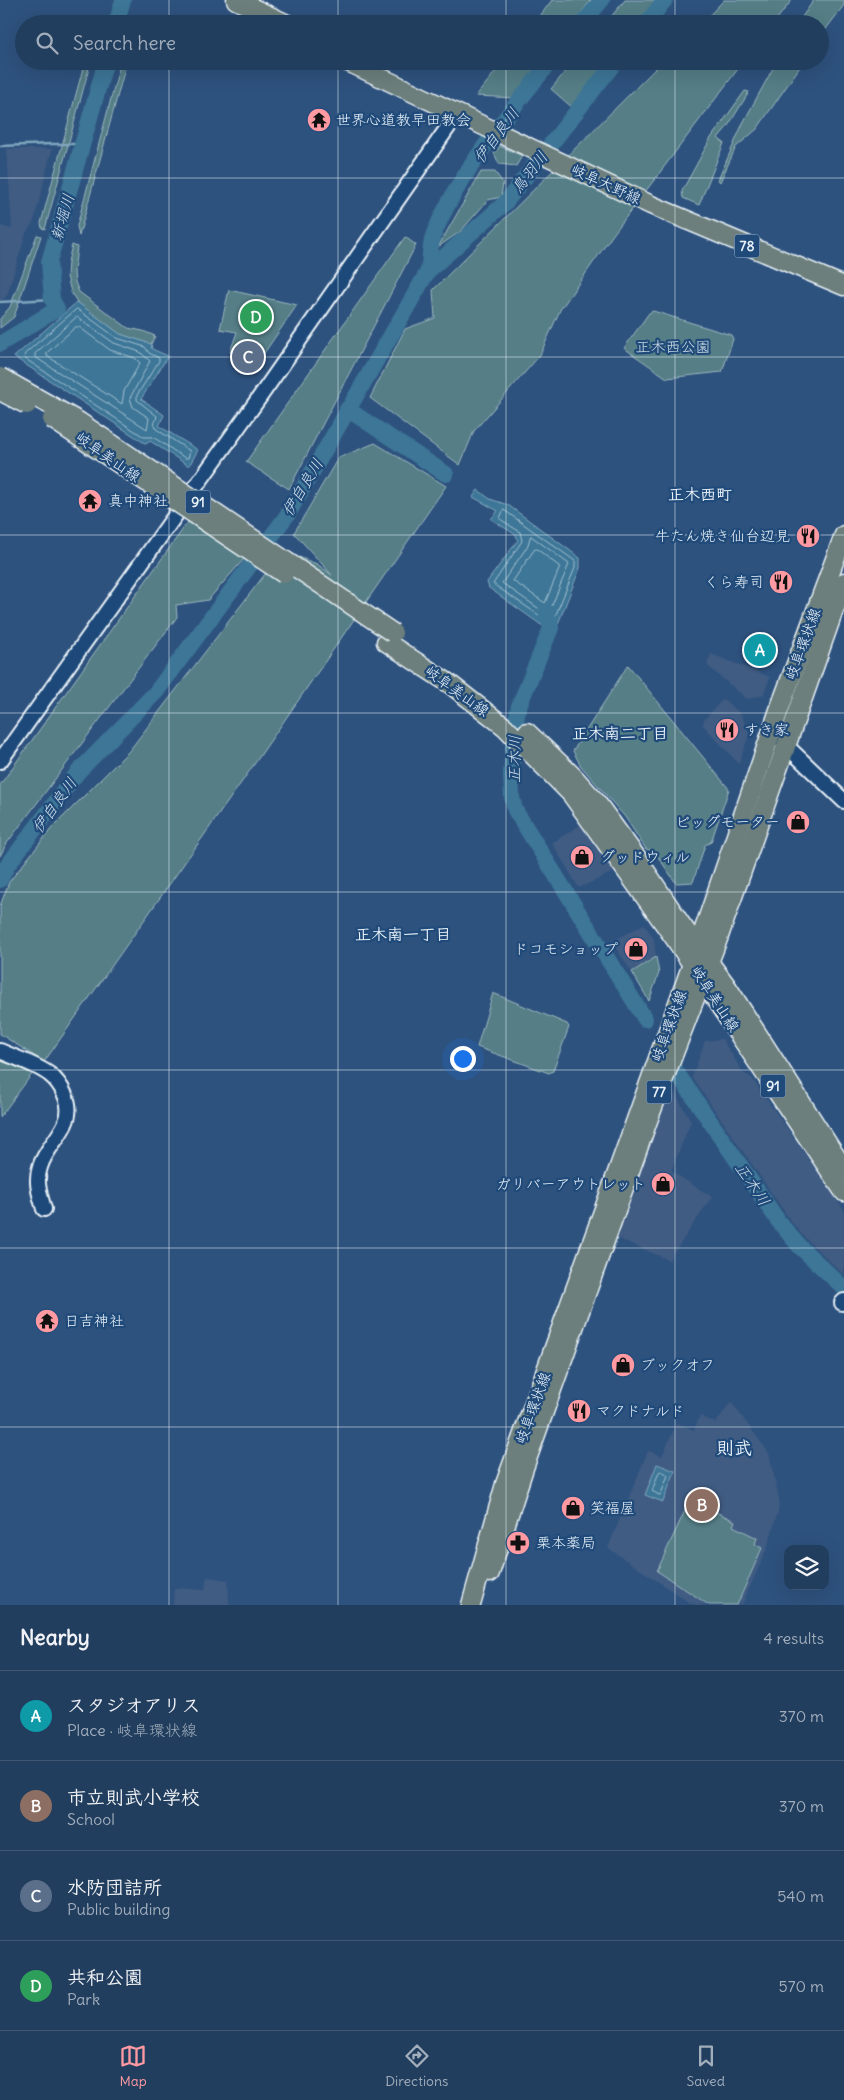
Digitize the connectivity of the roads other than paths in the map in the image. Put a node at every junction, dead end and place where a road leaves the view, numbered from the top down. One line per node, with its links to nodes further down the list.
1 (221, 0): 3 (main road)
2 (236, 0): 4 (main road)
3 (252, 15)
4 (268, 15)
5 (366, 70): 7 (main road, 岐阜大野線 / 78)
6 (385, 70): 7 (main road, 岐阜大野線 / 78)
7 (467, 115): 8 (main road, 岐阜大野線 / 78); 18 (street)
8 (654, 202): 9 (main road, 岐阜大野線 / 78); 10 (main road, 岐阜大野線 / 78)
9 (844, 277)
10 (844, 286)
11 (0, 377): 15 (main road, 岐阜美山線 / 91, bridge)
12 (0, 391): 15 (main road, 岐阜美山線 / 91, bridge)
13 (844, 535): 16 (main road, 岐阜環状線)
14 (844, 582): 17 (main road, 岐阜環状線 / 77)
15 (390, 638): 20 (main road, 岐阜美山線 / 91); 21 (main road, 岐阜美山線 / 91)
16 (772, 732): 17 (street); 20 (main road, 岐阜環状線)
17 (787, 746): 19 (street); 21 (main road, 岐阜環状線 / 77)
18 (0, 761)
19 (844, 800)
20 (698, 946): 21 (main road, 岐阜美山線 / 91)
21 (700, 964): 22 (main road, 岐阜環状線 / 77); 24 (main road, 岐阜美山線 / 91); 27 (main road, 岐阜環状線 / 77)
22 (702, 980): 25 (main road, 岐阜美山線 / 91); 28 (main road, 岐阜環状線 / 77)
23 (0, 1051): 26 (street)
24 (844, 1169)
25 (844, 1192)
26 (44, 1208)
27 (470, 1605)
28 (482, 1605)

